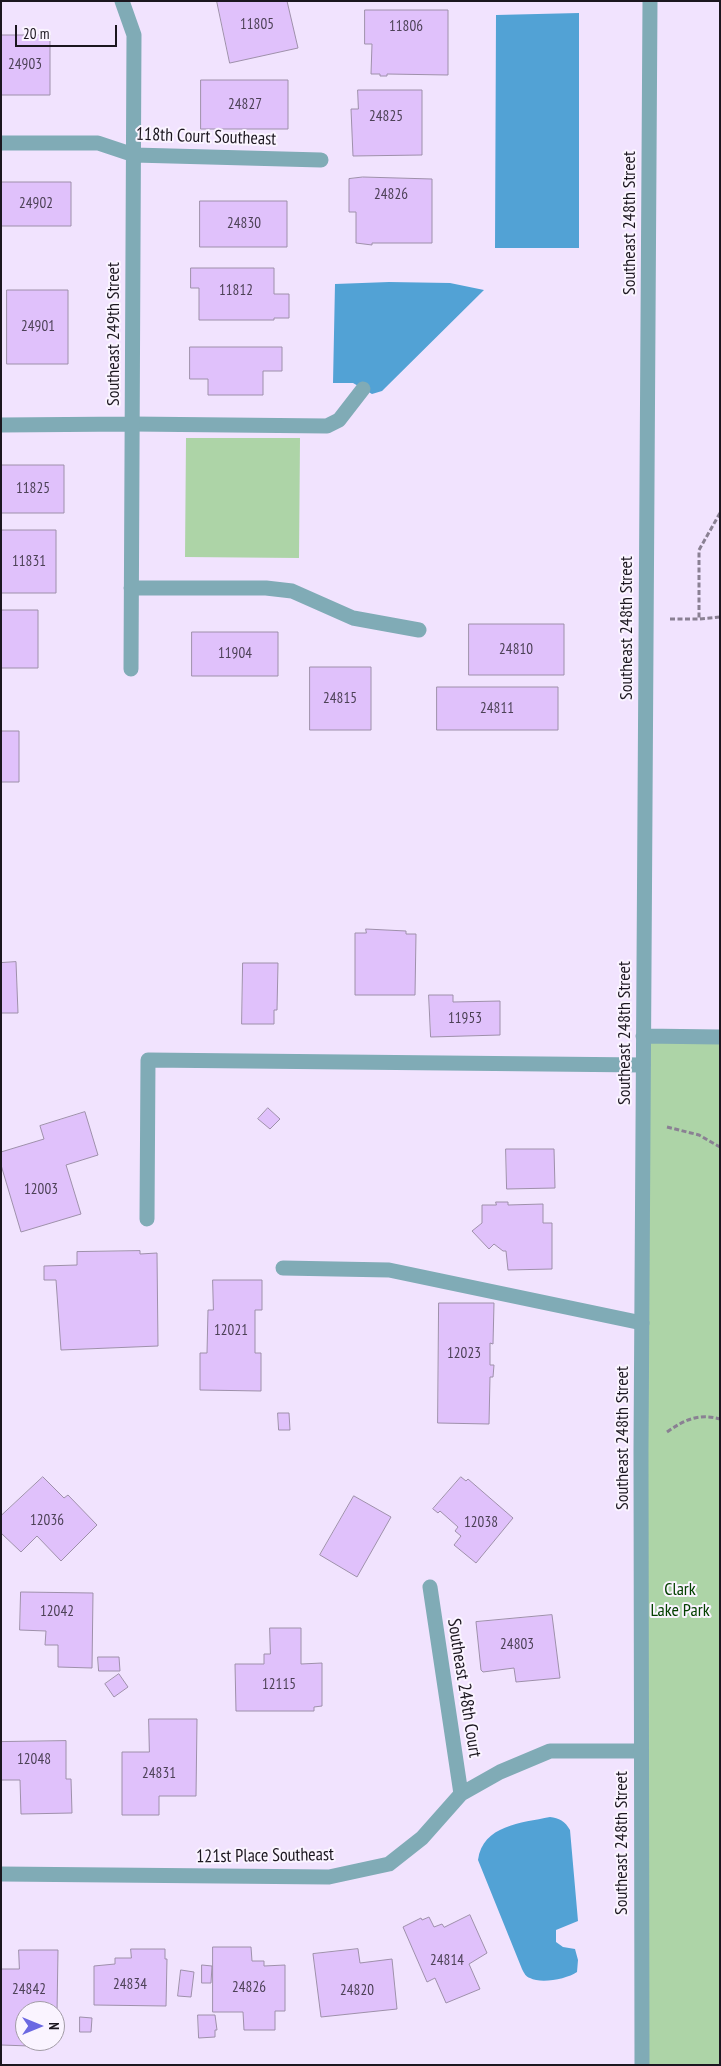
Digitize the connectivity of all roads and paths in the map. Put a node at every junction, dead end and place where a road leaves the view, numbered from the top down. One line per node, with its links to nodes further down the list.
1 (122, 1): 4 (street, Southeast 249th Street)
2 (650, 1): 14 (street, Southeast 248th Street)
3 (1, 143): 4 (street, 118th Court Southeast)
4 (134, 155): 5 (street, 118th Court Southeast); 7 (street, Southeast 249th Street)
5 (321, 160)
6 (363, 389): 7 (street)
7 (132, 424): 8 (street); 10 (street, Southeast 249th Street)
8 (1, 425)
9 (720, 513): 11 (path)
10 (131, 588): 12 (street); 13 (street, Southeast 249th Street)
11 (720, 617)
12 (419, 630)
13 (131, 668)
14 (643, 1036): 15 (street); 16 (street, Southeast 248th Street)
15 (720, 1037)
16 (643, 1065): 17 (street, Southeast 248th Street); 19 (street)
17 (643, 1120): 18 (path); 21 (street, Southeast 248th Street)
18 (720, 1146)
19 (147, 1219)
20 (283, 1268): 21 (street)
21 (642, 1323): 23 (street, Southeast 248th Street)
22 (720, 1418): 23 (path)
23 (641, 1450): 25 (street, Southeast 248th Street)
24 (430, 1588): 26 (street, Southeast 248th Court)
25 (640, 1752): 26 (street, 121st Place Southeast); 28 (street, Southeast 248th Street)
26 (461, 1794): 27 (street, 121st Place Southeast)
27 (1, 1874)
28 (642, 2065)

